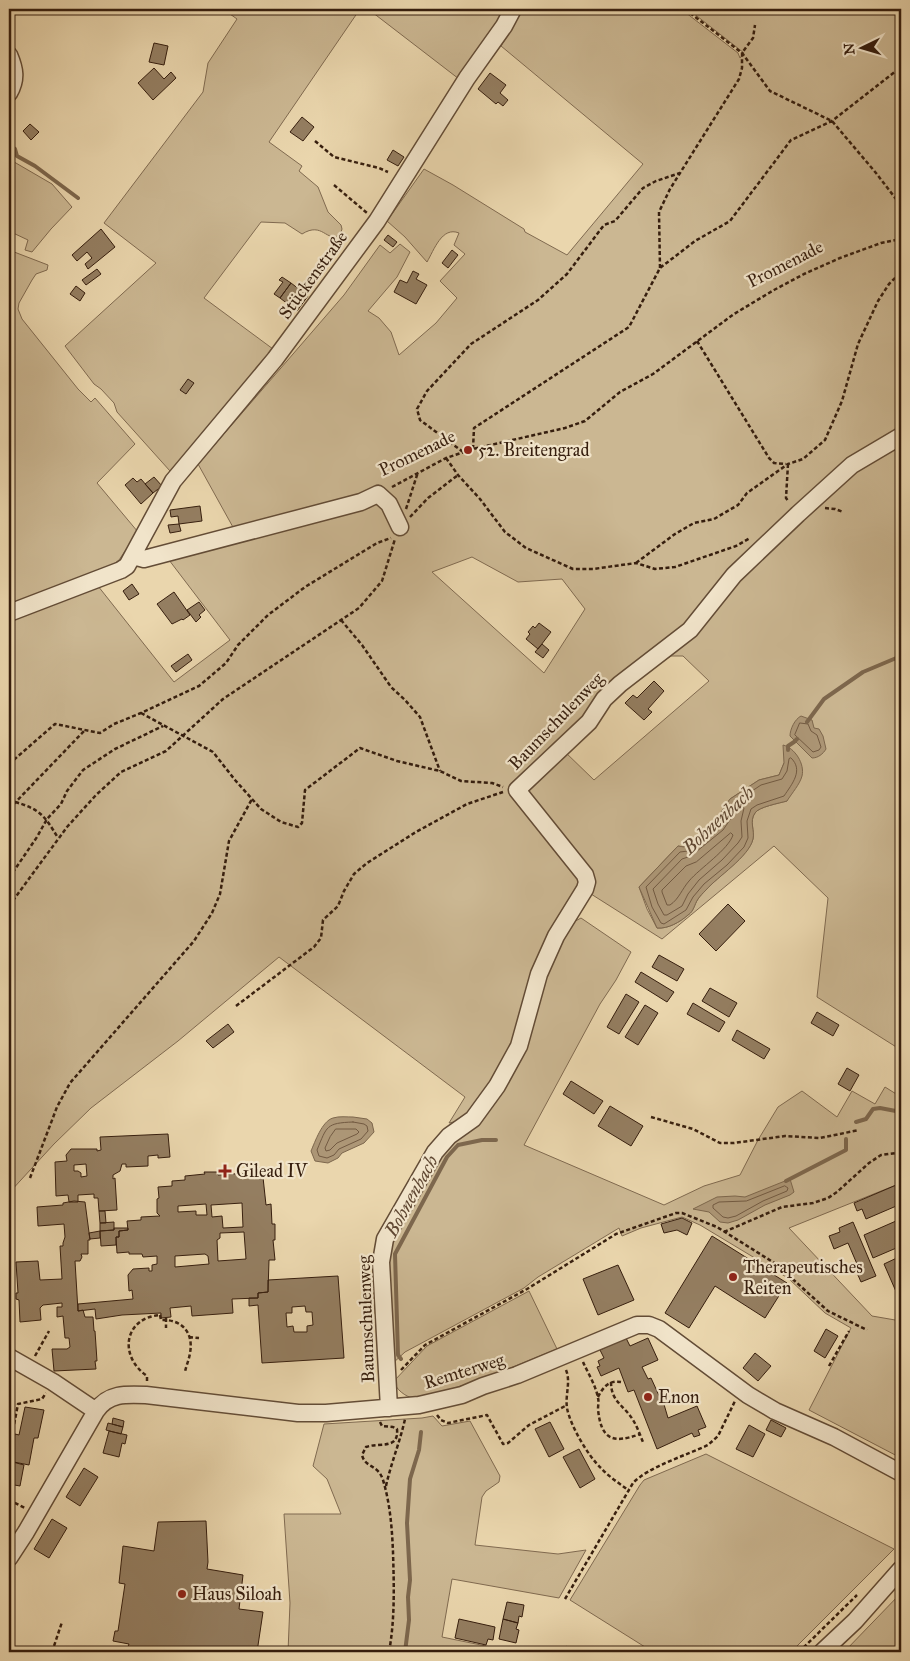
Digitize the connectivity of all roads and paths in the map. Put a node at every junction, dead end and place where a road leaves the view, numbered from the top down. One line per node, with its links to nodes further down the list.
1 (513, 9): 13 (street, Stückenstraße)
2 (685, 9): 4 (path)
3 (755, 25): 4 (path)
4 (742, 53): 8 (path); 11 (path)
5 (9, 55): 7 (street)
6 (901, 67): 8 (path)
7 (9, 92)
8 (832, 122): 14 (path); 16 (path)
9 (315, 141): 10 (path)
10 (388, 172)
11 (680, 173): 16 (path); 21 (path)
12 (334, 184): 13 (path)
13 (377, 221): 30 (street, Stückenstraße)
14 (901, 222)
15 (901, 239): 18 (path, Promenade)
16 (660, 268): 20 (path)
17 (901, 272): 23 (path)
18 (697, 340): 20 (path, Promenade); 23 (path)
19 (901, 436): 27 (street, Baumschulenweg)
20 (473, 449): 21 (path, Promenade)
21 (463, 452): 22 (path, Promenade)
22 (446, 458): 24 (path, Promenade); 25 (path)
23 (788, 464): 27 (path); 31 (path)
24 (418, 472): 26 (path, Promenade); 28 (path)
25 (458, 475): 28 (path); 31 (path)
26 (378, 494): 28 (street); 30 (street, Promenade)
27 (798, 514): 40 (street, Baumschulenweg)
28 (398, 532): 33 (path); 34 (path)
29 (757, 534): 31 (path)
30 (133, 556): 32 (street)
31 (636, 563)
32 (9, 613)
33 (341, 620): 37 (path); 39 (path)
34 (141, 713): 35 (path); 36 (path)
35 (164, 726): 37 (path); 44 (path)
36 (85, 730): 38 (path); 42 (path)
37 (182, 736): 41 (path); 45 (path)
38 (9, 764)
39 (440, 771): 40 (path); 41 (path)
40 (516, 790): 48 (path); 69 (street, Baumschulenweg)
41 (252, 799): 52 (path)
42 (15, 802): 43 (path); 44 (path)
43 (9, 810)
44 (46, 819): 45 (path); 46 (path)
45 (58, 838): 47 (path)
46 (9, 878)
47 (9, 906)
48 (236, 1006)
49 (651, 1117): 50 (path)
50 (859, 1130)
51 (896, 1153): 53 (path)
52 (30, 1178)
53 (724, 1232): 58 (path); 69 (path)
54 (9, 1287): 55 (path)
55 (9, 1306)
56 (166, 1319): 57 (path); 61 (path); 74 (path)
57 (166, 1328)
58 (867, 1330)
59 (49, 1331): 66 (path)
60 (848, 1331): 67 (path)
61 (189, 1337): 62 (path); 68 (path)
62 (199, 1338)
63 (577, 1349): 64 (street, Remterweg); 73 (street, Remterweg); 75 (path)
64 (561, 1356): 76 (street, Remterweg); 77 (path)
65 (9, 1357): 70 (street)
66 (34, 1357)
67 (829, 1366)
68 (185, 1372)
69 (388, 1378): 79 (street, Baumschulenweg)
70 (53, 1382): 80 (street); 82 (path)
71 (611, 1382): 72 (path); 75 (path); 81 (path)
72 (621, 1382)
73 (740, 1390): 84 (street, Remterweg); 86 (path)
74 (146, 1395): 79 (street, Remterweg); 80 (street, Remterweg)
75 (598, 1397): 81 (path)
76 (430, 1403): 77 (path); 78 (street, Remterweg)
77 (567, 1405): 86 (path)
78 (407, 1406): 79 (street, Remterweg); 85 (path)
79 (384, 1408): 85 (path)
80 (96, 1411): 88 (street)
81 (640, 1434): 83 (path)
82 (9, 1440)
83 (643, 1442)
84 (901, 1473)
85 (385, 1488): 94 (path)
86 (628, 1490): 91 (path)
87 (901, 1550): 89 (path)
88 (9, 1558)
89 (896, 1566): 96 (street)
90 (862, 1590): 95 (path)
91 (565, 1599)
92 (62, 1622): 93 (path)
93 (52, 1652)
94 (389, 1652)
95 (799, 1652)
96 (822, 1652)

